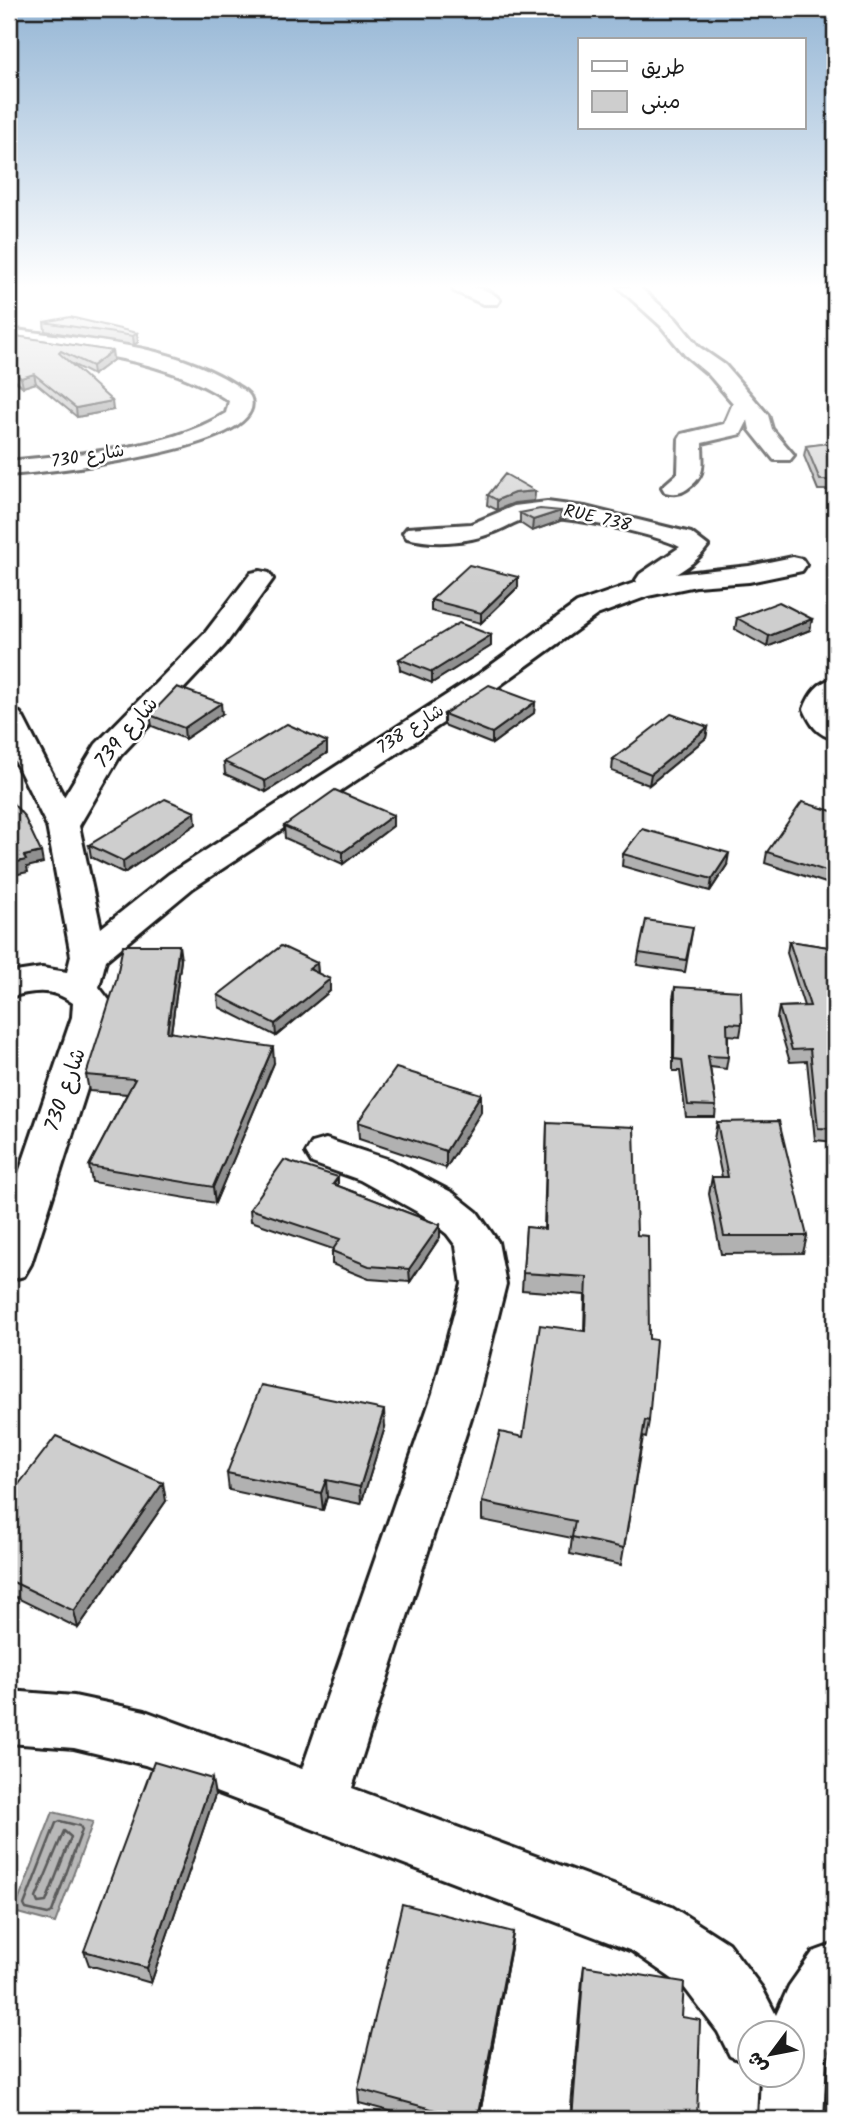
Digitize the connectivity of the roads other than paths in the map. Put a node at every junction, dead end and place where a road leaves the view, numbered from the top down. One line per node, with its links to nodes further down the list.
1 (227, 386): 5 (street, شارع 730)
2 (728, 386): 3 (street)
3 (742, 406): 4 (street); 6 (street)
4 (782, 455)
5 (9, 468)
6 (674, 487)
7 (416, 533): 10 (street, RUE 738)
8 (793, 565): 10 (street, شارع 738)
9 (260, 579): 14 (street, شارع 739)
10 (626, 593): 15 (street, شارع 738)
11 (835, 687): 13 (street)
12 (9, 719): 14 (street)
13 (835, 730)
14 (63, 826): 15 (street)
15 (85, 972): 16 (street); 18 (street, شارع 730)
16 (9, 985)
17 (326, 1153): 20 (street)
18 (9, 1264)
19 (9, 1717): 20 (street)
20 (319, 1803): 22 (street)
21 (835, 1974): 23 (street)
22 (745, 2020)
23 (785, 2103)

